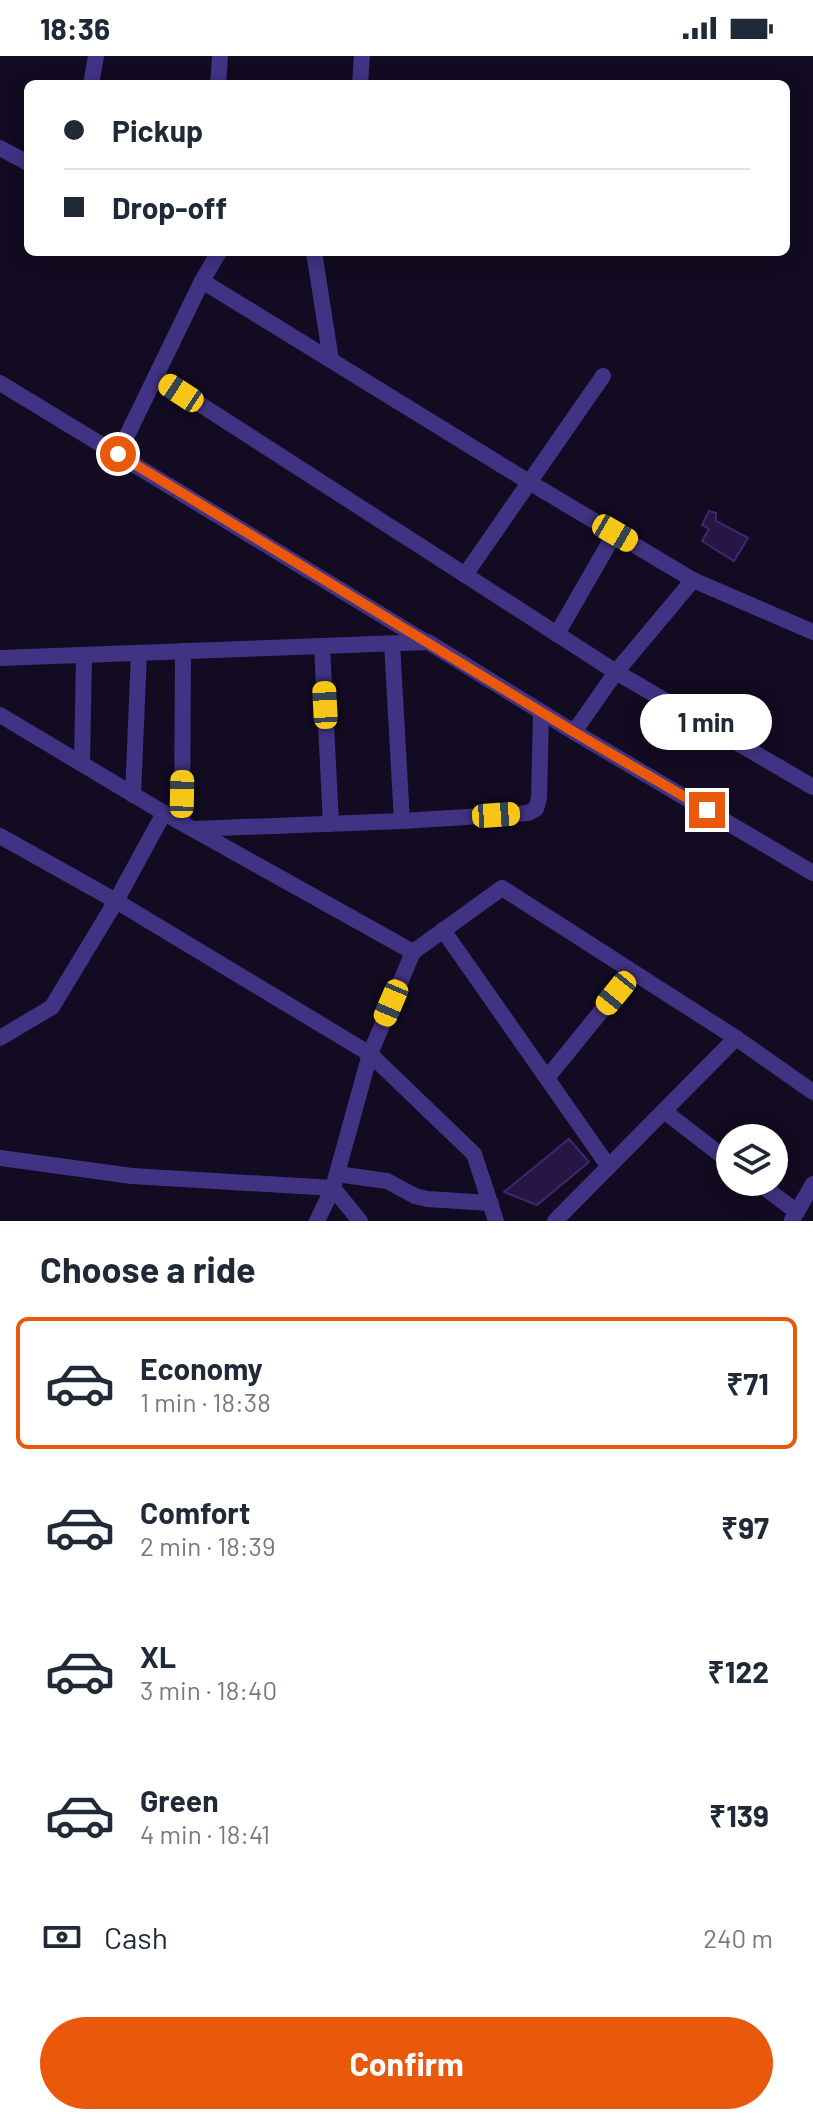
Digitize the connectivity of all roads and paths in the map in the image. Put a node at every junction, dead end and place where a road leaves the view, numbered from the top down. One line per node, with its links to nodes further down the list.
1 (96, 56): 4 (street)
2 (220, 56): 5 (street)
3 (362, 56): 6 (street)
4 (92, 80)
5 (218, 80)
6 (360, 80)
7 (0, 148): 8 (street)
8 (24, 161)
9 (217, 256): 11 (street)
10 (315, 256): 12 (street)
11 (202, 281): 12 (street); 13 (street)
12 (331, 360): 17 (street)
13 (156, 376): 16 (street); 19 (street)
14 (603, 376): 17 (street)
15 (0, 383): 16 (street)
16 (118, 454): 23 (street)
17 (529, 482): 18 (street); 19 (street)
18 (615, 533): 20 (street); 22 (street)
19 (465, 575): 22 (street)
20 (693, 580): 21 (street); 30 (street)
21 (813, 632)
22 (557, 634): 30 (street)
23 (428, 642): 24 (street); 31 (street)
24 (392, 644): 25 (street); 38 (street)
25 (322, 646): 26 (street); 39 (street)
26 (183, 651): 27 (street); 40 (street)
27 (139, 653): 28 (street); 36 (street)
28 (84, 655): 29 (street); 34 (street)
29 (0, 658)
30 (616, 672): 33 (street); 35 (street)
31 (541, 712): 33 (street); 38 (street)
32 (0, 715): 34 (street)
33 (574, 732): 42 (street)
34 (82, 764): 36 (street)
35 (812, 785)
36 (133, 795): 37 (street)
37 (164, 813): 40 (street); 43 (street)
38 (402, 821): 39 (street)
39 (331, 824): 40 (street)
40 (187, 826): 45 (street)
41 (0, 836): 43 (street)
42 (813, 873)
43 (116, 901): 47 (street); 49 (street)
44 (443, 930): 45 (street); 46 (street); 50 (street)
45 (413, 952): 49 (street)
46 (633, 972): 48 (street); 50 (street)
47 (0, 1038)
48 (736, 1038): 51 (street); 52 (street)
49 (370, 1054): 56 (street); 59 (street)
50 (547, 1078): 55 (street)
51 (813, 1092)
52 (664, 1111): 53 (street); 55 (street)
53 (716, 1151)
54 (0, 1158): 56 (street)
55 (609, 1167): 64 (street)
56 (335, 1181): 59 (street); 61 (street); 62 (street)
57 (813, 1184): 60 (street)
58 (772, 1196): 60 (street)
59 (491, 1203): 63 (street)
60 (794, 1216)
61 (317, 1221)
62 (360, 1221)
63 (496, 1221)
64 (555, 1221)

